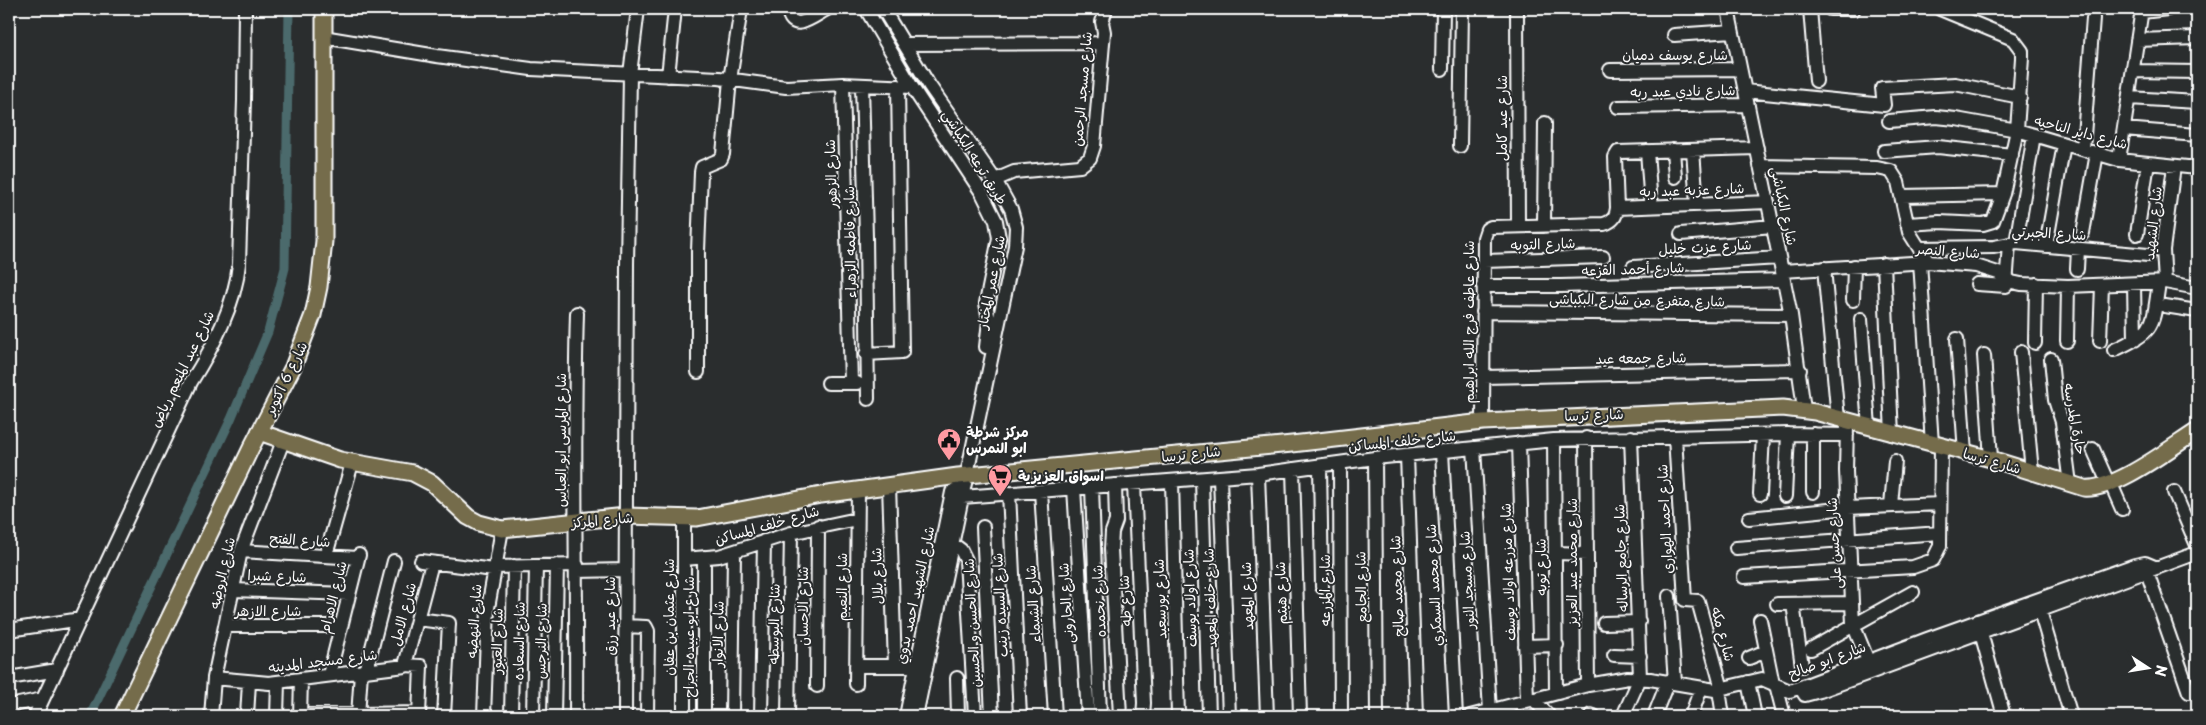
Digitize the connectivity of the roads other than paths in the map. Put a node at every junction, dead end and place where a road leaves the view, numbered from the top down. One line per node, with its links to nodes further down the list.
1 (245, 9): 231 (street, شارع عبد المنعم رياض)
2 (324, 9): 24 (main road, شارع 6 اكتوبر)
3 (638, 9): 34 (street, شارع عيد رزق)
4 (674, 9): 35 (street)
5 (741, 9): 36 (street)
6 (788, 9): 7 (street)
7 (827, 9)
8 (866, 9): 21 (street, طريق ترعه البكباشي)
9 (1106, 9): 27 (street, شارع مسجد الرحمن)
10 (1443, 9): 29 (street)
11 (1462, 9): 55 (street)
12 (1517, 9): 78 (street, شارع عيد كامل)
13 (1728, 9): 22 (street, شارع البكباشى)
14 (1810, 9): 37 (street)
15 (1830, 9): 16 (street)
16 (1854, 9)
17 (1940, 9): 43 (street)
18 (2168, 9): 19 (street)
19 (2142, 10): 26 (street)
20 (2093, 18): 57 (street)
21 (882, 19): 28 (street, شارع عمر المختار); 41 (street, طريق ترعه البكباشي)
22 (1732, 31): 23 (street); 31 (street, شارع البكباشى)
23 (1674, 35)
24 (323, 37): 34 (street); 137 (main road, شارع 6 اكتوبر)
25 (2197, 38): 26 (street)
26 (2137, 40): 32 (street)
27 (1102, 43): 28 (street); 70 (street, شارع مسجد الرحمن)
28 (904, 44): 41 (street, شارع عمر المختار)
29 (1442, 69)
30 (1610, 70): 31 (street, شارع يوسف دميان)
31 (1740, 70): 42 (street, شارع البكباشى)
32 (2133, 71): 33 (street); 44 (street)
33 (2197, 72)
34 (630, 74): 35 (street); 186 (street, شارع عيد رزق)
35 (668, 76): 36 (street)
36 (730, 80): 38 (street); 127 (street)
37 (1816, 81)
38 (843, 84): 39 (street); 130 (street, شارع الزهور)
39 (862, 85): 40 (street); 122 (street, شارع فاطمه الزهراء)
40 (898, 86): 41 (street); 122 (street)
41 (920, 89): 70 (street, شارع عمر المختار); 125 (street, طريق ترعه البكباشي)
42 (1745, 91): 43 (street); 46 (street, شارع البكباشى)
43 (2020, 97): 51 (street)
44 (2128, 98): 45 (street); 50 (street)
45 (2197, 102)
46 (1748, 105): 47 (street, شارع نادي عبد ربه); 56 (street, شارع البكباشى)
47 (1618, 107)
48 (1889, 121): 51 (street, شارع داير الناحيه)
49 (1545, 123): 79 (street)
50 (2124, 129): 53 (street); 64 (street)
51 (2017, 130): 52 (street, شارع داير الناحيه); 63 (street)
52 (2034, 135): 54 (street, شارع داير الناحيه); 84 (street)
53 (2197, 135)
54 (2064, 144): 57 (street, شارع داير الناحيه); 85 (street)
55 (1460, 146)
56 (1756, 148): 59 (street); 66 (street, شارع البكباشى)
57 (2083, 149): 62 (street, شارع داير الناحيه)
58 (1673, 150): 59 (street); 61 (street); 69 (street)
59 (1693, 150): 74 (street)
60 (1884, 150): 63 (street)
61 (1647, 151): 75 (street); 76 (street)
62 (2097, 153): 64 (street, شارع داير الناحيه); 81 (street)
63 (2012, 155): 71 (street)
64 (2119, 160): 65 (street, شارع داير الناحيه)
65 (2148, 163): 67 (street, شارع داير الناحيه); 83 (street)
66 (1760, 166): 72 (street); 73 (street, شارع البكباشى)
67 (2174, 166): 68 (street, شارع داير الناحيه); 100 (street, شارع الشهيد)
68 (2197, 168)
69 (1675, 177)
70 (995, 180): 125 (street, شارع عمر المختار)
71 (2003, 194): 72 (street); 77 (street)
72 (1901, 196): 77 (street)
73 (1768, 202): 74 (street, شارع عزبه عبد ربه); 80 (street, شارع البكباشى)
74 (1697, 205): 75 (street, شارع عزبه عبد ربه)
75 (1651, 206): 76 (street, شارع عزبه عبد ربه)
76 (1617, 208): 79 (street, شارع عاطف فرج الله ابراهيم)
77 (1907, 224): 86 (street)
78 (1518, 226): 79 (street, شارع عاطف فرج الله ابراهيم); 91 (street, شارع عاطف فرج الله ابراهيم)
79 (1544, 226)
80 (1773, 226): 82 (street); 90 (street, شارع البكباشى)
81 (2084, 232)
82 (1681, 234)
83 (2137, 234)
84 (2013, 244): 85 (street, شارع الجبرتي); 86 (street, شارع الجبرتي); 99 (street)
85 (2046, 246): 87 (street, شارع الجبرتي)
86 (1919, 248): 92 (street)
87 (2078, 249): 88 (street, شارع الجبرتي); 97 (street)
88 (2148, 255)
89 (1603, 257): 91 (street, شارع التوبه)
90 (1779, 258): 95 (street, شارع عزت خليل); 98 (street, شارع البكباشى)
91 (1484, 262): 105 (street, شارع عاطف فرج الله ابراهيم)
92 (1924, 262): 93 (street, شارع النصر); 99 (street, شارع النصر); 149 (street)
93 (1884, 264): 94 (street, شارع النصر); 141 (street)
94 (1854, 266): 96 (street, شارع النصر); 108 (street)
95 (1633, 267)
96 (1824, 268): 98 (street, شارع النصر); 135 (street, شارع حسن على)
97 (2077, 269)
98 (1783, 275): 105 (street, شارع أحمد القزعه); 113 (street, شارع البكباشى)
99 (2008, 279): 101 (street); 102 (street, شارع النصر)
100 (2162, 283): 103 (street, شارع النصر); 107 (street, شارع النصر); 116 (street, شارع الشهيد)
101 (1977, 284)
102 (2036, 284): 106 (street, شارع النصر); 119 (street)
103 (2134, 284): 104 (street, شارع النصر); 116 (street)
104 (2102, 285): 106 (street, شارع النصر); 118 (street)
105 (1484, 286): 111 (street, شارع عاطف فرج الله ابراهيم)
106 (2068, 286): 117 (street)
107 (2197, 288)
108 (1853, 300)
109 (2165, 306): 110 (street)
110 (2197, 311)
111 (1483, 312): 113 (street, شارع متفرع من شارع البكباشى); 128 (street, شارع عاطف فرج الله ابراهيم)
112 (577, 313): 190 (street, شارع المرسى ابو العباس)
113 (1791, 316): 126 (street, شارع البكباشى)
114 (1861, 320): 136 (street)
115 (1957, 339): 153 (street)
116 (2134, 340): 120 (street, شارع الشهيد)
117 (2067, 341)
118 (2100, 341)
119 (2035, 343)
120 (2114, 350)
121 (2021, 352): 162 (street)
122 (866, 354): 131 (street, شارع فاطمه الزهراء)
123 (1984, 355): 156 (street)
124 (2051, 358): 168 (street, حارة المدرسه)
125 (990, 367): 172 (street, شارع عمر المختار)
126 (1800, 370): 128 (street, شارع جمعه عيد); 133 (street, شارع البكباشى)
127 (698, 372)
128 (1483, 377): 134 (street, شارع عاطف فرج الله ابراهيم)
129 (828, 383): 130 (street)
130 (850, 383): 131 (street)
131 (867, 383): 132 (street, شارع فاطمه الزهراء)
132 (868, 399)
133 (1804, 409): 134 (main road, شارع ترسا); 135 (main road, شارع ترسا)
134 (1483, 422): 172 (main road, شارع ترسا)
135 (1844, 425): 136 (main road, شارع ترسا); 140 (street, شارع خلف المساكن); 184 (street, شارع حسن على)
136 (1869, 428): 141 (main road, شارع ترسا)
137 (259, 432): 147 (main road, شارع المركز); 285 (main road, شارع 6 اكتوبر)
138 (2197, 432): 170 (main road, شارع ترسا)
139 (1788, 434): 140 (street, شارع خلف المساكن); 142 (street, شارع خلف المساكن); 181 (street)
140 (1813, 434): 177 (street)
141 (1892, 434): 149 (main road, شارع ترسا)
142 (1763, 435): 143 (street, شارع خلف المساكن); 180 (street)
143 (1675, 437): 145 (street, شارع خلف المساكن); 226 (street, شارع احمد الهواري)
144 (1586, 438): 145 (street, شارع خلف المساكن); 146 (street, شارع خلف المساكن); 206 (street, شارع محمد عبد العزيز)
145 (1631, 438): 235 (street, شارع جامع الرساله)
146 (1554, 440): 148 (street, شارع خلف المساكن); 204 (street, شارع توبه)
147 (283, 441): 158 (main road, شارع المركز); 202 (street, شارع الروضه)
148 (1519, 444): 150 (street, شارع خلف المساكن); 246 (street, شارع مزرعه اولاد يوسف)
149 (1937, 446): 153 (main road, شارع ترسا); 182 (street)
150 (1474, 448): 152 (street, شارع خلف المساكن); 281 (street, شارع مسجد النور)
151 (2093, 449): 170 (street)
152 (1442, 451): 154 (street, شارع خلف المساكن); 322 (street, شارع محمد السمكري)
153 (1965, 453): 156 (main road, شارع ترسا)
154 (1407, 455): 155 (street, شارع خلف المساكن); 321 (street, شارع محمد صالح)
155 (1375, 458): 159 (street, شارع خلف المساكن); 320 (street, شارع الجامع)
156 (1991, 459): 162 (main road, شارع ترسا)
157 (1895, 461): 183 (street)
158 (352, 463): 193 (main road, شارع المركز); 200 (street)
159 (1340, 463): 160 (street, شارع خلف المساكن); 319 (street, شارع المزرعه)
160 (1320, 466): 161 (street, شارع خلف المساكن); 220 (street)
161 (1292, 470): 163 (street, شارع خلف المساكن); 318 (street, شارع هيثم)
162 (2032, 472): 168 (main road, شارع ترسا)
163 (1258, 474): 164 (street, شارع خلف المساكن); 317 (street, شارع المعهد)
164 (1220, 478): 165 (street, شارع خلف المساكن); 316 (street, شارع خلف المعهد)
165 (1202, 479): 166 (street, شارع خلف المساكن); 315 (street, شارع اولاد يوسف)
166 (1172, 481): 167 (street, شارع خلف المساكن); 314 (street, شارع بورسعيد)
167 (1134, 484): 171 (street, شارع خلف المساكن); 313 (street, شارع طه)
168 (2070, 484): 170 (main road, شارع ترسا)
169 (889, 485): 172 (main road, شارع المركز); 175 (main road, شارع المركز); 254 (street, شارع بلال)
170 (2110, 485): 185 (street)
171 (1115, 486): 173 (street, شارع خلف المساكن); 312 (street, شارع نحمده)
172 (964, 487): 179 (street, شارع خلف المساكن); 198 (street, شارع الشهيد احمد بدوي); 255 (street, شارع الشهيد احمد بدوي)
173 (1092, 487): 174 (street, شارع خلف المساكن); 311 (street)
174 (1074, 488): 176 (street, شارع خلف المساكن); 310 (street, شارع الحارونى)
175 (858, 490): 187 (main road, شارع المركز); 189 (street, شارع النعيم)
176 (1041, 491): 179 (street, شارع خلف المساكن); 309 (street, شارع الشيماء)
177 (1813, 492)
178 (2174, 492): 199 (street)
179 (1009, 493): 308 (street, شارع السيده زينب)
180 (1760, 494)
181 (1786, 496)
182 (1940, 504): 183 (street); 195 (street)
183 (1891, 505): 184 (street)
184 (1848, 508): 188 (street); 196 (street, شارع حسن على)
185 (2122, 510)
186 (626, 516): 187 (main road, شارع المركز); 190 (main road, شارع المركز); 216 (street, شارع عيد رزق)
187 (684, 518): 209 (street, شارع عثمان بن عفان)
188 (1748, 518)
189 (857, 519): 191 (street, شارع خلف المساكن); 253 (street, شارع النعيم)
190 (576, 522): 193 (main road, شارع المركز); 215 (street, شارع المرسى ابو العباس)
191 (818, 526): 194 (street, شارع خلف المساكن); 272 (street, شارع الاحسان)
192 (982, 527): 307 (street, شارع الحسن و الحسين)
193 (502, 529): 214 (street, شارع النهضه)
194 (791, 533): 197 (street, شارع خلف المساكن); 302 (street, شارع البوسطه)
195 (1940, 533): 196 (street); 218 (street)
196 (1850, 539): 201 (street); 218 (street, شارع حسن على)
197 (764, 541): 203 (street, شارع خلف المساكن); 301 (street)
198 (953, 544): 255 (street, شارع الشهيد احمد بدوي); 306 (street)
199 (2197, 545)
200 (328, 548)
201 (1736, 548)
202 (241, 551): 207 (street, شارع الفتح); 221 (street, شارع الروضه)
203 (734, 552): 208 (street, شارع خلف المساكن); 300 (street, شارع الانوار)
204 (1556, 553): 206 (street); 243 (street, شارع توبه)
205 (2197, 553): 217 (street)
206 (1587, 554): 271 (street, شارع محمد عبد العزيز)
207 (358, 557): 224 (street, شارع الاهرام)
208 (704, 557): 209 (street, شارع خلف المساكن); 299 (street, شارع ابو عبيده الجراح)
209 (684, 559): 298 (street, شارع عثمان بن عفان)
210 (394, 561): 258 (street)
211 (557, 565): 213 (street); 215 (street); 294 (street, شارع النرجس)
212 (514, 566): 213 (street); 214 (street); 292 (street, شارع العبور)
213 (536, 566): 293 (street, شارع السعاده)
214 (494, 568): 232 (street, شارع الامل); 291 (street, شارع النهضه)
215 (577, 568): 216 (street); 295 (street, شارع المرسى ابو العباس)
216 (625, 570): 239 (street, شارع عيد رزق)
217 (2152, 570): 223 (street, شارع ابو صالح); 276 (street)
218 (1851, 572): 219 (street); 227 (street, شارع حسن على)
219 (1744, 577)
220 (1322, 587)
221 (233, 590): 224 (street, شارع شبرا); 237 (street, شارع الروضه)
222 (1913, 592): 236 (street)
223 (2074, 593): 230 (street); 245 (street, شارع ابو صالح)
224 (349, 594): 238 (street, شارع الاهرام)
225 (1669, 596): 267 (street)
226 (1685, 600): 275 (street, شارع مكه)
227 (1852, 603): 229 (street); 236 (street, شارع حسن على)
228 (1777, 604): 229 (street)
229 (1792, 604): 256 (street)
230 (2040, 611): 241 (street); 332 (street)
231 (81, 619): 240 (street); 257 (street, شارع عبد المنعم رياض)
232 (417, 619): 252 (street, شارع الامل); 290 (street)
233 (1760, 620): 244 (street)
234 (1604, 622): 235 (street)
235 (1639, 622): 249 (street, شارع جامع الرساله)
236 (1853, 624): 247 (street); 251 (street, شارع حسن على)
237 (225, 626): 238 (street, شارع الازهر); 261 (street, شارع الروضه)
238 (341, 626): 259 (street, شارع الاهرام)
239 (625, 626): 296 (street, شارع عيد رزق); 297 (street)
240 (9, 630)
241 (1980, 633): 245 (street); 331 (street)
242 (1777, 637): 244 (street)
243 (1557, 645): 246 (street); 277 (street, شارع توبه)
244 (1765, 645): 250 (street); 270 (street)
245 (1929, 645): 251 (street, شارع ابو صالح); 273 (street)
246 (1525, 646): 279 (street, شارع مزرعه اولاد يوسف)
247 (1811, 649)
248 (1614, 655): 249 (street)
249 (1640, 656): 263 (street, شارع جامع الرساله)
250 (1749, 658)
251 (1868, 662): 273 (street, شارع ابو صالح)
252 (406, 666): 258 (street, شارع مسجد المدينه); 283 (street, شارع الامل)
253 (856, 666): 254 (street); 269 (street, شارع النعيم)
254 (895, 666): 255 (street)
255 (921, 666): 303 (street, شارع الشهيد احمد بدوي); 304 (street, شارع الشهيد احمد بدوي)
256 (1802, 666)
257 (57, 670): 260 (street); 278 (street, شارع عبد المنعم رياض)
258 (361, 672): 259 (street, شارع مسجد المدينه); 282 (street)
259 (329, 675): 264 (street, شارع مسجد المدينه)
260 (9, 678)
261 (214, 678): 265 (street, شارع مسجد المدينه); 286 (street, شارع الروضه)
262 (957, 678): 305 (street)
263 (1640, 678): 267 (street, شارع ابو صالح); 271 (street, شارع ابو صالح); 325 (street)
264 (301, 679): 266 (street, شارع مسجد المدينه); 289 (street)
265 (249, 682): 266 (street, شارع مسجد المدينه); 287 (street)
266 (278, 682): 288 (street)
267 (1671, 682): 274 (street, شارع ابو صالح); 326 (street)
268 (1748, 682): 270 (street, شارع ابو صالح); 275 (street, شارع ابو صالح); 329 (street)
269 (856, 684)
270 (1775, 684): 273 (street, شارع ابو صالح); 330 (street)
271 (1588, 685): 277 (street, شارع ابو صالح)
272 (817, 686)
273 (1800, 687)
274 (1701, 688): 275 (street, شارع ابو صالح); 327 (street)
275 (1721, 689): 328 (street)
276 (2189, 692)
277 (1556, 693): 279 (street, شارع ابو صالح)
278 (43, 700): 280 (street); 284 (street, شارع عبد المنعم رياض)
279 (1530, 700): 281 (street, شارع ابو صالح); 324 (street)
280 (9, 706)
281 (1488, 713): 323 (street, شارع ابو صالح)
282 (358, 715): 283 (street); 289 (street)
283 (419, 715)
284 (35, 716)
285 (122, 716)
286 (211, 716)
287 (247, 716)
288 (277, 716)
289 (300, 716)
290 (444, 716)
291 (484, 716)
292 (511, 716)
293 (533, 716)
294 (554, 716)
295 (576, 716)
296 (625, 716)
297 (647, 716)
298 (684, 716)
299 (704, 716)
300 (732, 716)
301 (761, 716)
302 (788, 716)
303 (906, 716)
304 (916, 716)
305 (958, 716)
306 (975, 716)
307 (992, 716)
308 (1020, 716)
309 (1055, 716)
310 (1088, 716)
311 (1100, 716)
312 (1120, 716)
313 (1143, 716)
314 (1178, 716)
315 (1209, 716)
316 (1229, 716)
317 (1267, 716)
318 (1300, 716)
319 (1341, 716)
320 (1377, 716)
321 (1416, 716)
322 (1456, 716)
323 (1470, 716)
324 (1549, 716)
325 (1623, 716)
326 (1654, 716)
327 (1691, 716)
328 (1723, 716)
329 (1755, 716)
330 (1784, 716)
331 (2004, 716)
332 (2071, 716)

